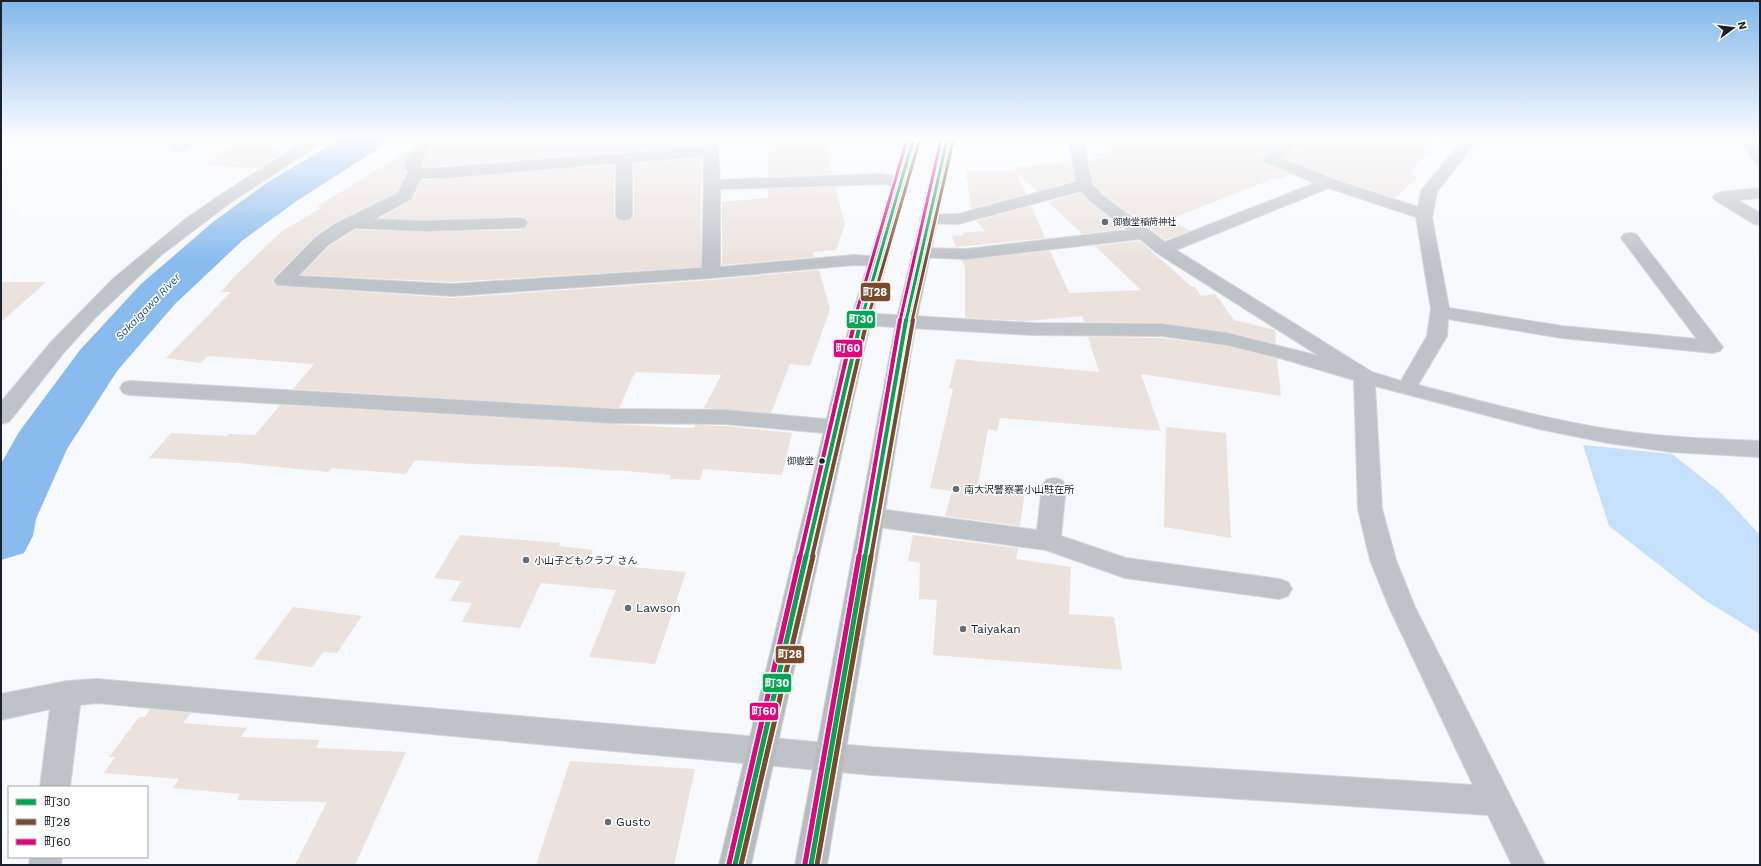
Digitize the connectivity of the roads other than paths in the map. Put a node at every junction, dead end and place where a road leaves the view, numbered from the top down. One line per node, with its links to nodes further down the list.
1 (253, 180): 34 (street)
2 (412, 180): 20 (street)
3 (624, 180): 16 (street)
4 (712, 180): 14 (street)
5 (840, 180): 14 (street)
6 (894, 180): 11 (street)
7 (937, 180): 18 (main road)
8 (1083, 180): 12 (street)
9 (1321, 180): 13 (street)
10 (1438, 180): 17 (street)
11 (900, 181): 26 (main road)
12 (1084, 184): 18 (street); 22 (street)
13 (1330, 184): 17 (street); 24 (street)
14 (712, 185): 27 (street)
15 (1760, 193): 19 (street)
16 (624, 215)
17 (1425, 215): 28 (street)
18 (928, 219): 25 (main road)
19 (1760, 220)
20 (352, 223): 21 (street); 27 (street)
21 (519, 223)
22 (1142, 234): 24 (street); 25 (street)
23 (1630, 238): 28 (street)
24 (1163, 249): 31 (street)
25 (920, 253): 30 (main road)
26 (877, 261): 27 (street); 29 (main road)
27 (711, 273)
28 (1439, 312): 33 (street)
29 (861, 319): 30 (street); 35 (main road)
30 (906, 322): 31 (street); 38 (main road)
31 (1364, 376): 33 (street); 46 (street)
32 (130, 388): 35 (street)
33 (1406, 389): 36 (street)
34 (1, 417)
35 (835, 427): 43 (main road)
36 (1760, 449)
37 (1054, 486): 39 (street)
38 (871, 517): 39 (street); 44 (main road)
39 (1048, 541): 40 (street)
40 (1280, 589)
41 (67, 693): 42 (street); 43 (street); 45 (street)
42 (1, 707)
43 (760, 750): 44 (street); 47 (main road)
44 (830, 757): 46 (street); 48 (main road)
45 (55, 786)
46 (1496, 801): 49 (street)
47 (735, 865)
48 (812, 865)
49 (1529, 865)

